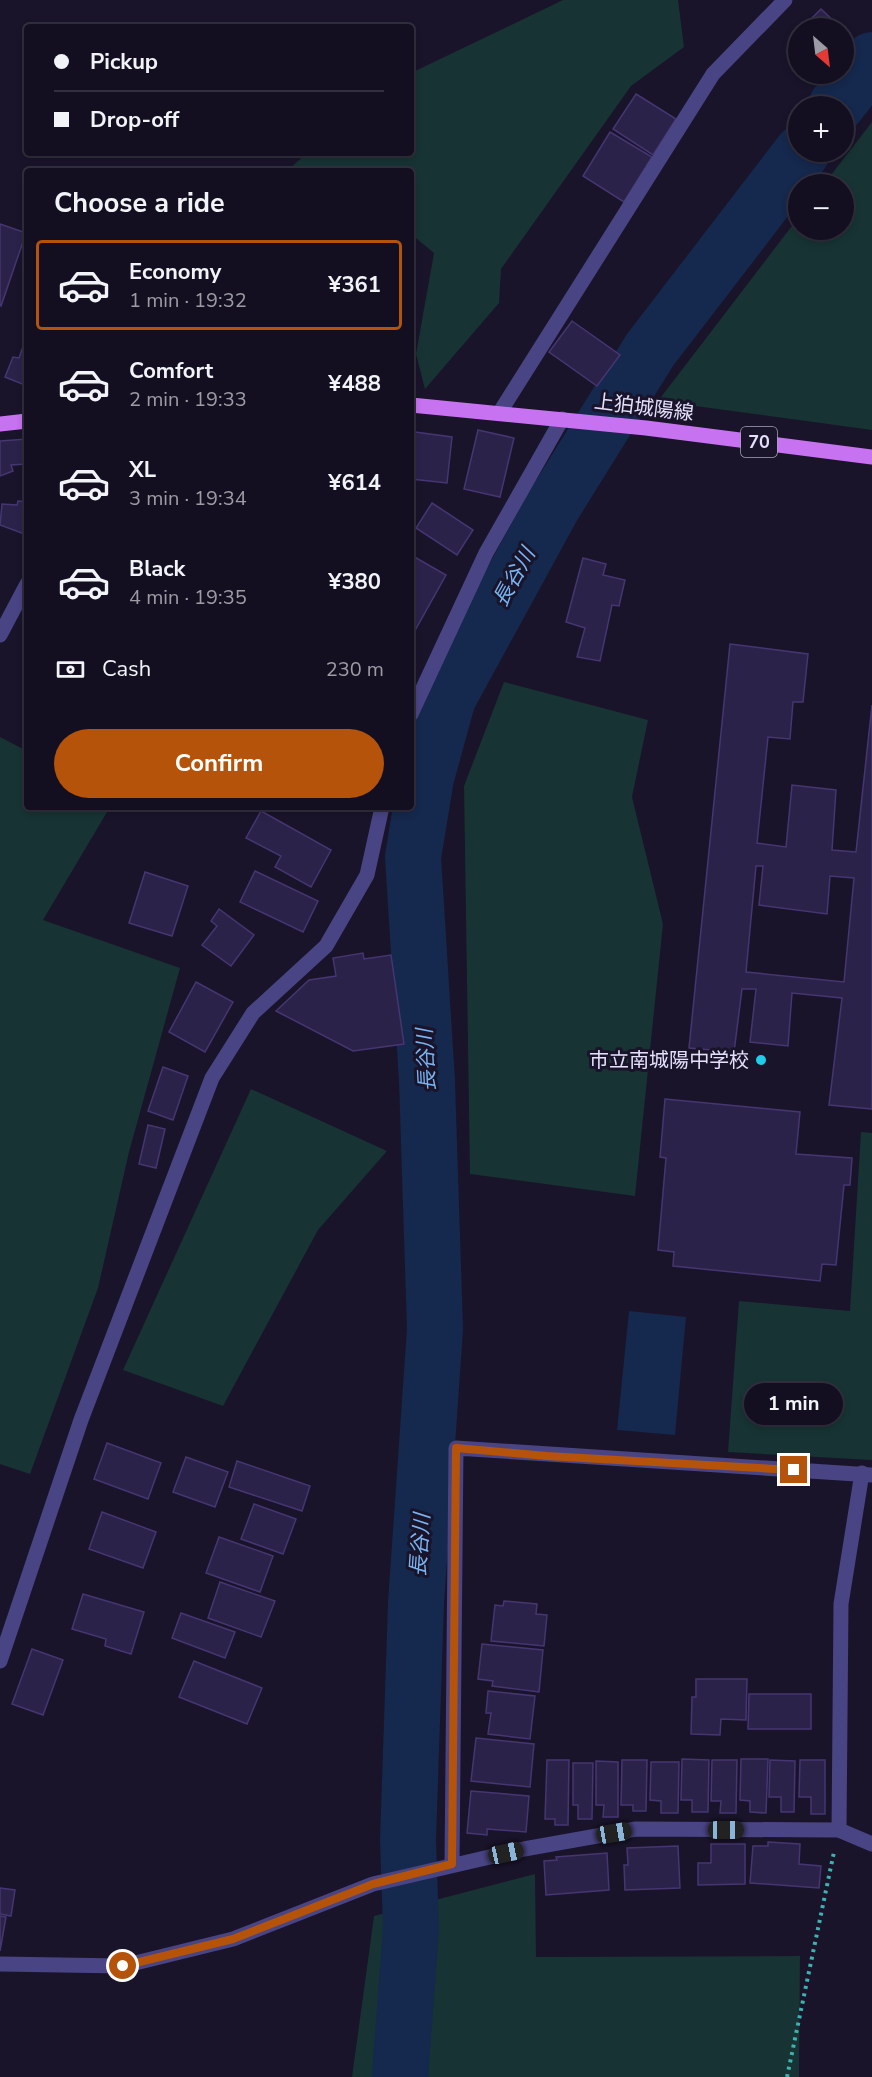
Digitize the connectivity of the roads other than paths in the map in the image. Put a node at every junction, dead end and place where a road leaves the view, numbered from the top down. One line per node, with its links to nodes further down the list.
1 (785, 0): 3 (street)
2 (414, 405): 3 (main road, 上狛城陽線 / 70)
3 (500, 412): 4 (main road, 上狛城陽線 / 70)
4 (562, 419): 7 (main road, 上狛城陽線 / 70); 10 (street)
5 (24, 421): 6 (main road)
6 (0, 424)
7 (872, 457)
8 (24, 590): 9 (street)
9 (0, 635)
10 (414, 708)
11 (381, 810): 13 (street)
12 (867, 1474): 14 (street); 16 (street)
13 (0, 1661)
14 (839, 1830): 15 (street); 16 (street)
15 (872, 1844)
16 (452, 1864): 17 (street)
17 (0, 1964)

